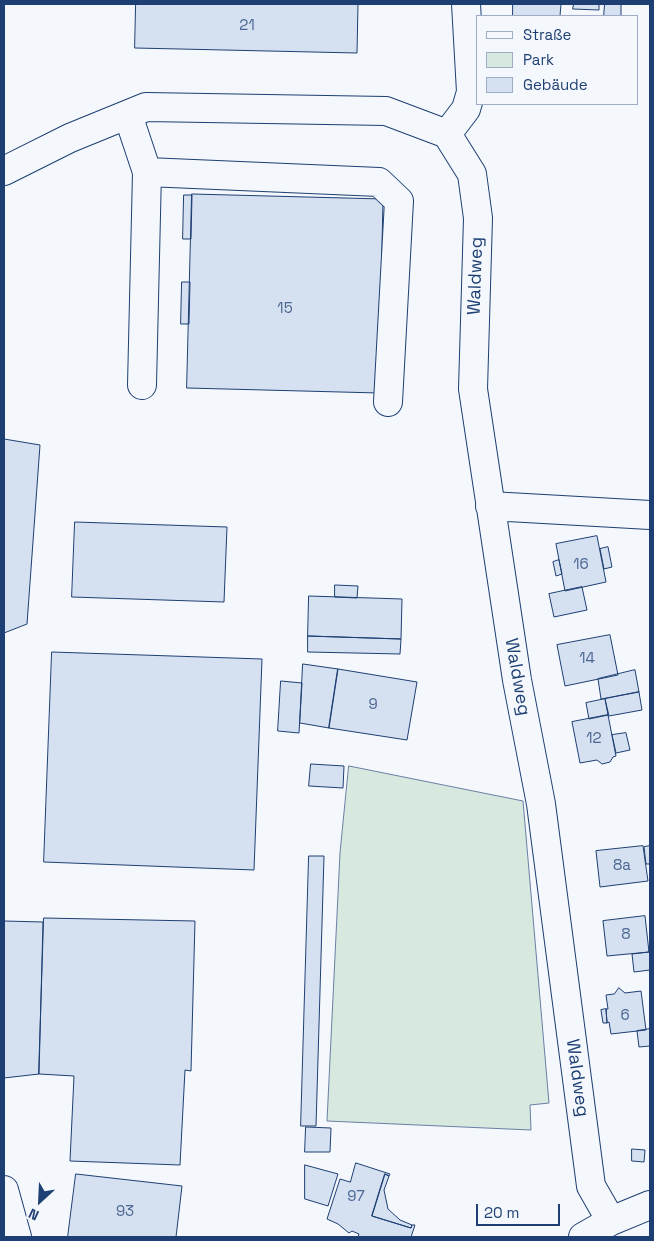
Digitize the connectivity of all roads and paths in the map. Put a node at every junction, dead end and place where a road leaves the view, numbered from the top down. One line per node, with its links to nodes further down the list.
1 (466, 4): 3 (street)
2 (128, 115): 3 (street); 4 (street); 5 (street)
3 (446, 134): 8 (street, Waldweg)
4 (4, 171)
5 (147, 172): 6 (street); 7 (street)
6 (142, 385)
7 (388, 402)
8 (490, 506): 9 (street); 12 (street, Waldweg)
9 (650, 515)
10 (4, 1190): 13 (street)
11 (650, 1205): 12 (street)
12 (611, 1221): 14 (street)
13 (17, 1237)
14 (583, 1237)

